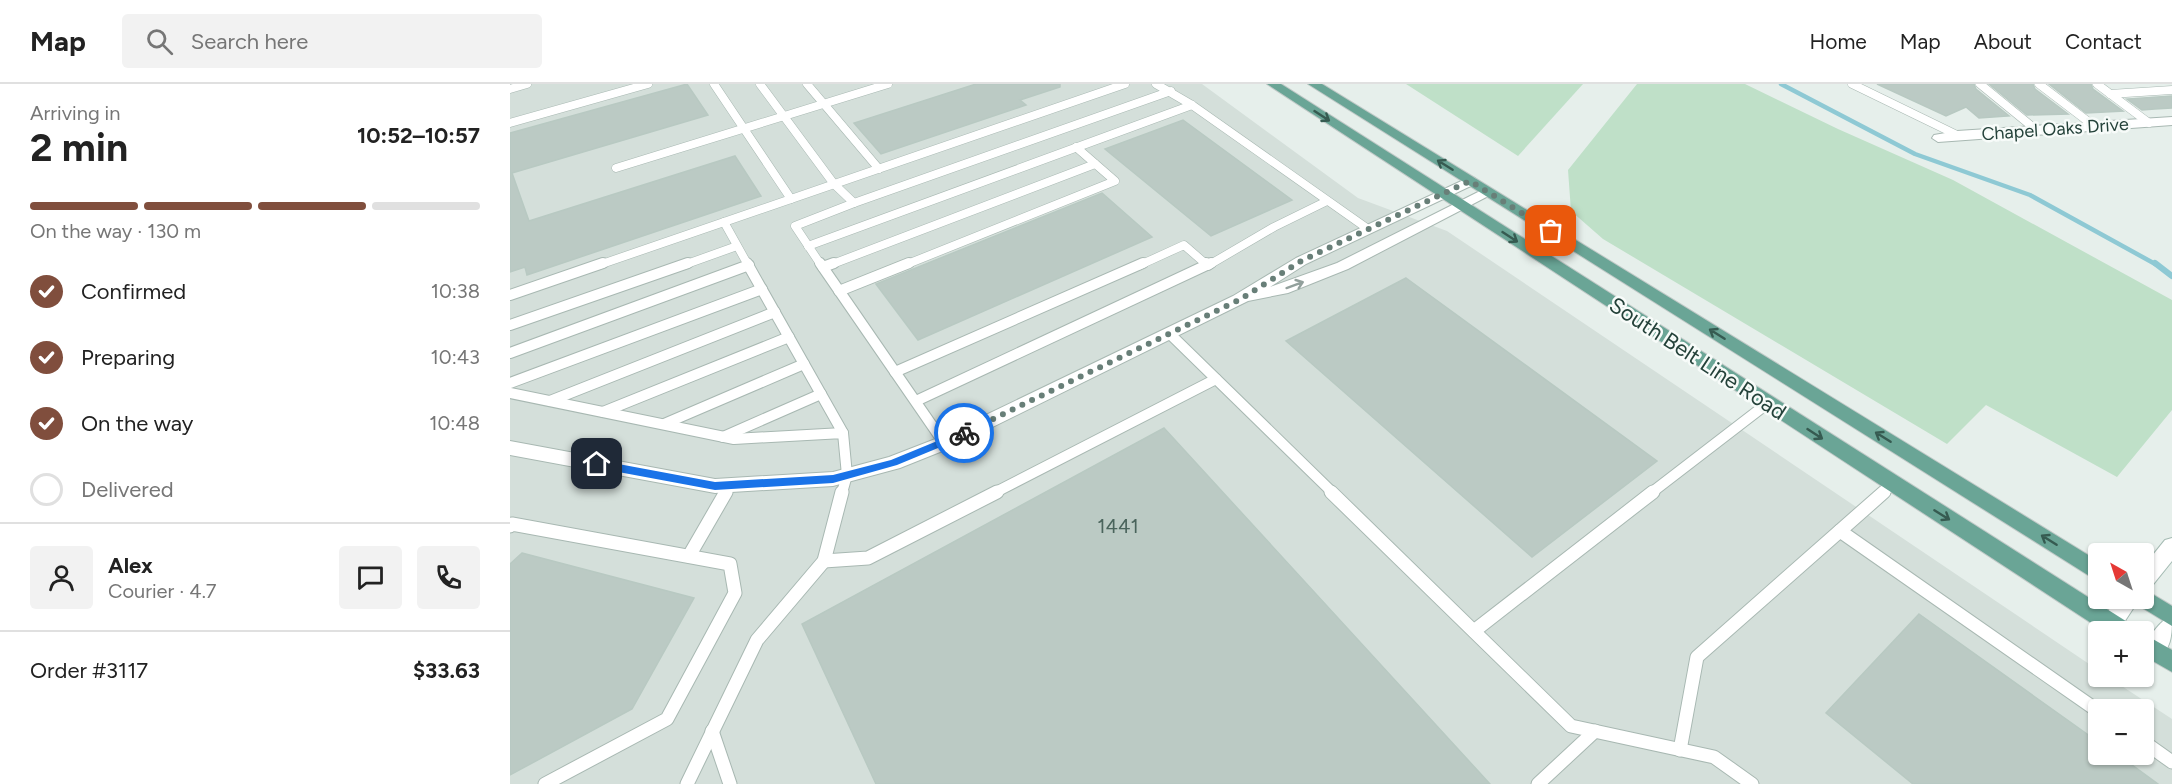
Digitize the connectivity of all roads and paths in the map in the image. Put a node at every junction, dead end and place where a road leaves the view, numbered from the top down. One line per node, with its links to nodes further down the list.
1 (527, 84): 16 (lane)
2 (648, 84): 24 (lane)
3 (714, 84): 27 (lane)
4 (760, 84): 22 (lane)
5 (821, 84): 15 (lane)
6 (888, 84): 20 (lane)
7 (1156, 84): 18 (lane)
8 (1273, 84): 38 (main road, South Belt Line Road, one-way to 38)
9 (1314, 84): 35 (main road, South Belt Line Road, one-way to 9)
10 (1852, 84): 29 (lane)
11 (1980, 84): 28 (lane)
12 (2039, 84): 26 (lane)
13 (2097, 84): 19 (lane)
14 (1119, 85): 34 (lane)
15 (809, 86): 20 (lane)
16 (510, 89)
17 (2172, 90): 19 (lane)
18 (1172, 92): 21 (lane); 41 (lane)
19 (2110, 94): 25 (lane)
20 (824, 104): 22 (lane); 34 (lane)
21 (1192, 105): 31 (lane); 40 (lane)
22 (784, 116): 27 (lane); 36 (lane)
23 (2172, 121): 25 (street, Chapel Oaks Drive)
24 (510, 123)
25 (2149, 123): 26 (street, Chapel Oaks Drive)
26 (2094, 126): 28 (street, Chapel Oaks Drive)
27 (743, 128): 33 (lane); 39 (lane)
28 (2035, 129): 29 (street, Chapel Oaks Drive)
29 (1957, 135): 30 (street, Chapel Oaks Drive)
30 (1938, 138)
31 (1076, 147): 32 (lane); 46 (lane)
32 (1095, 164): 49 (lane); 51 (lane)
33 (616, 168)
34 (879, 169): 36 (lane)
35 (1470, 181): 37 (main road, South Belt Line Road); 38 (street)
36 (834, 184): 39 (lane); 41 (lane)
37 (1489, 192): 42 (street); 82 (main road, South Belt Line Road, one-way to 37)
38 (1442, 194): 42 (main road, South Belt Line Road); 44 (street)
39 (791, 199): 43 (lane)
40 (1327, 201): 44 (lane); 48 (lane)
41 (854, 203): 46 (lane)
42 (1460, 206): 53 (street, one-way to 42); 67 (main road, South Belt Line Road, one-way to 67)
43 (724, 222): 45 (lane); 52 (lane)
44 (1368, 229): 53 (street)
45 (737, 246): 47 (lane); 55 (lane)
46 (808, 246): 49 (lane)
47 (749, 265): 50 (lane); 58 (lane)
48 (1208, 265): 60 (lane); 66 (lane)
49 (823, 267): 51 (lane)
50 (762, 289): 54 (lane); 62 (lane)
51 (839, 291): 60 (lane)
52 (510, 296)
53 (1239, 300): 56 (street)
54 (775, 312): 57 (lane); 65 (lane)
55 (510, 325)
56 (1170, 334): 61 (lane); 72 (street)
57 (789, 337): 59 (lane); 68 (lane)
58 (510, 353)
59 (804, 364): 64 (lane); 69 (lane)
60 (895, 372): 66 (lane)
61 (1216, 379): 81 (lane); 88 (lane)
62 (510, 383)
63 (510, 393): 65 (lane)
64 (821, 394): 70 (lane); 71 (lane)
65 (550, 401): 68 (lane)
66 (916, 402): 72 (lane)
67 (1768, 403): 75 (main road, South Belt Line Road, one-way to 75); 88 (lane)
68 (603, 412): 69 (lane)
69 (663, 424): 71 (lane)
70 (843, 433): 71 (lane); 74 (lane)
71 (723, 437)
72 (944, 443): 74 (street)
73 (510, 448): 76 (street)
74 (847, 475): 76 (street); 81 (lane)
75 (1893, 484): 78 (lane); 86 (main road, South Belt Line Road, one-way to 86)
76 (729, 486): 80 (lane)
77 (510, 526): 80 (lane)
78 (1840, 531): 90 (lane); 94 (lane)
79 (2172, 546): 83 (street)
80 (689, 556): 97 (lane)
81 (824, 561): 91 (lane)
82 (2088, 565)
83 (2154, 568)
84 (2154, 605): 85 (main road)
85 (2172, 617)
86 (2109, 621)
87 (2172, 626): 89 (street)
88 (1474, 631): 92 (lane)
89 (2157, 652)
90 (2088, 704)
91 (712, 731): 98 (lane); 99 (lane)
92 (1595, 731): 94 (lane); 100 (lane)
93 (2154, 749): 95 (lane)
94 (1680, 750): 96 (lane)
95 (2172, 762)
96 (1745, 782)
97 (545, 784)
98 (687, 784)
99 (730, 784)
100 (1538, 784)

